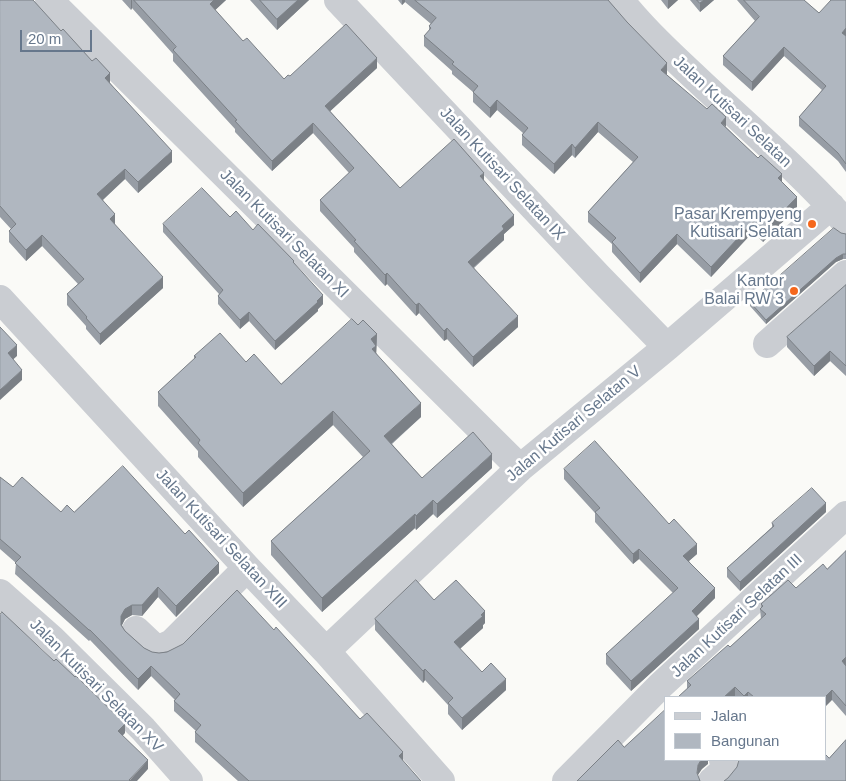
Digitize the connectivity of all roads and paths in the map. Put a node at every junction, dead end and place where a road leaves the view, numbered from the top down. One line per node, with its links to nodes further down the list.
1 (49, 0): 9 (street, Jalan Kutisari Selatan XI)
2 (338, 0): 8 (street, Jalan Kutisari Selatan IX)
3 (620, 0): 4 (street, Jalan Kutisari Selatan)
4 (838, 214): 8 (street, Jalan Kutisari Selatan V)
5 (846, 274): 7 (street)
6 (0, 299): 11 (street, Jalan Kutisari Selatan XIII)
7 (768, 344)
8 (667, 347): 9 (street, Jalan Kutisari Selatan V)
9 (520, 468): 14 (street, Jalan Kutisari Selatan V)
10 (846, 515): 15 (street, Jalan Kutisari Selatan III)
11 (248, 568): 13 (street); 14 (street, Jalan Kutisari Selatan XIII)
12 (0, 593): 17 (street, Jalan Kutisari Selatan XV)
13 (136, 630)
14 (326, 651): 18 (street, Jalan Kutisari Selatan XIII)
15 (665, 692): 19 (street, Jalan Kutisari Selatan III)
16 (723, 761): 20 (street)
17 (189, 781)
18 (441, 781)
19 (566, 781)
20 (712, 781)

